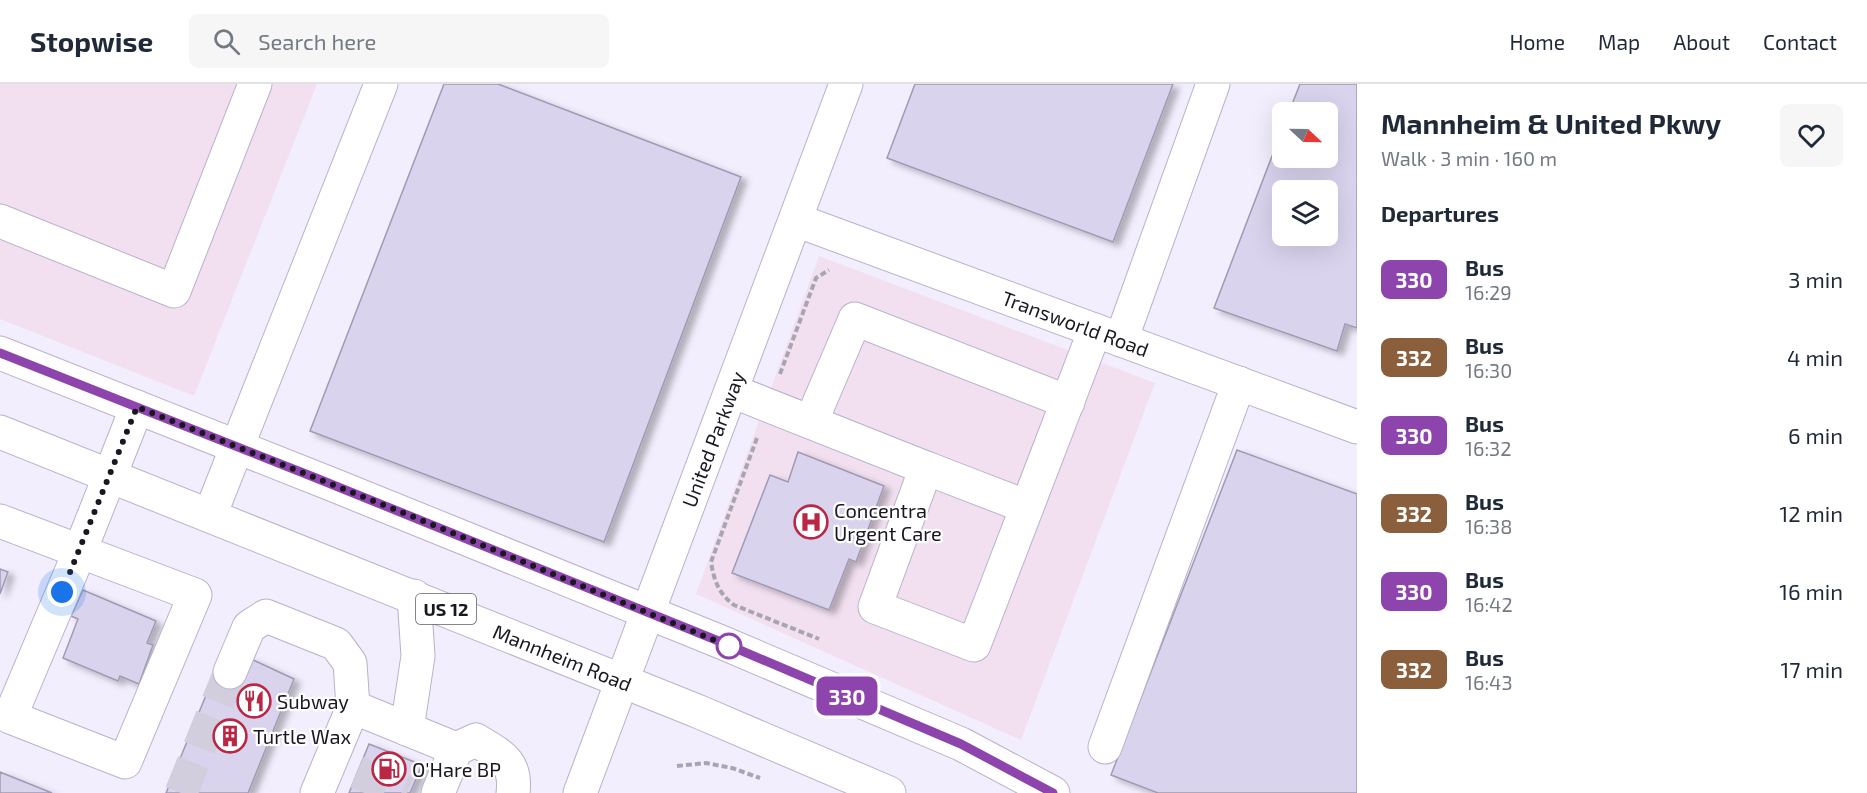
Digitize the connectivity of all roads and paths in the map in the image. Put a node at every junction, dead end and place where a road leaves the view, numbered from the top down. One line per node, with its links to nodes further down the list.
1 (255, 84): 6 (main road)
2 (381, 84): 18 (main road)
3 (846, 84): 5 (main road, United Parkway)
4 (1214, 84): 8 (main road)
5 (796, 220): 8 (main road, Transworld Road); 11 (main road, United Parkway)
6 (0, 221)
7 (832, 268): 13 (path)
8 (1108, 335): 10 (main road, Transworld Road); 12 (main road)
9 (0, 353): 14 (main road)
10 (1239, 383): 16 (main road, Transworld Road); 32 (main road)
11 (732, 391): 13 (main road); 26 (main road, United Parkway)
12 (1068, 402): 15 (main road); 21 (main road)
13 (769, 405): 15 (main road); 27 (path)
14 (137, 407): 18 (main road); 20 (main road)
15 (811, 422): 19 (main road)
16 (1357, 427)
17 (0, 432): 20 (main road, Mannheim Road / US 12)
18 (237, 447): 22 (main road); 26 (main road)
19 (926, 468): 21 (main road); 21 (main road)
20 (110, 475): 22 (main road, Mannheim Road / US 12); 24 (main road)
21 (1027, 507)
22 (210, 515): 25 (main road, Mannheim Road / US 12)
23 (0, 521): 24 (main road)
24 (80, 551): 24 (main road)
25 (414, 596): 29 (main road, Mannheim Road / US 12); 31 (main road)
26 (650, 612): 29 (main road, United Parkway); 41 (main road)
27 (819, 639)
28 (230, 672): 30 (main road)
29 (622, 681): 39 (main road, United Parkway); 40 (main road, Mannheim Road / US 12)
30 (353, 707): 31 (main road); 36 (main road)
31 (407, 729): 33 (main road)
32 (1105, 747)
33 (456, 749): 37 (main road); 38 (main road)
34 (677, 766): 35 (path)
35 (763, 779)
36 (317, 793)
37 (438, 793)
38 (513, 793)
39 (580, 793)
40 (889, 793)
41 (1053, 793)

